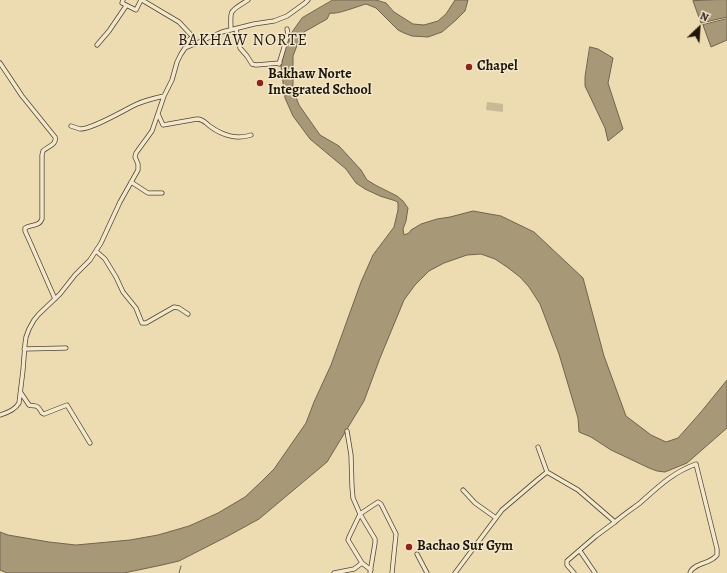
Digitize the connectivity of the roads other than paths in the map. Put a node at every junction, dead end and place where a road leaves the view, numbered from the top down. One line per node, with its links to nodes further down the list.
1 (123, 0): 5 (street)
2 (142, 0): 5 (street); 9 (street)
3 (248, 0): 6 (street)
4 (308, 0): 6 (street)
5 (126, 6): 8 (street)
6 (234, 29): 7 (street); 9 (street)
7 (287, 29)
8 (98, 45)
9 (190, 46): 11 (street)
10 (0, 63): 18 (street)
11 (164, 96): 12 (street); 13 (street)
12 (158, 114): 14 (street); 15 (street)
13 (71, 126)
14 (251, 135)
15 (131, 182): 16 (street); 17 (street)
16 (162, 194)
17 (96, 251): 18 (street); 19 (street)
18 (55, 299): 21 (street)
19 (188, 314)
20 (66, 348): 21 (street)
21 (24, 349): 22 (street)
22 (20, 392): 23 (street); 25 (street)
23 (0, 416)
24 (347, 431): 29 (street)
25 (90, 443)
26 (538, 447): 27 (street)
27 (547, 472): 30 (street); 31 (street)
28 (463, 490): 30 (street)
29 (360, 514): 34 (street); 35 (street); 37 (street)
30 (496, 518): 39 (street)
31 (615, 522): 32 (street); 42 (street)
32 (580, 551): 40 (street); 41 (street)
33 (417, 554): 38 (street)
34 (362, 563): 35 (street); 36 (street)
35 (371, 572)
36 (334, 573)
37 (392, 573)
38 (427, 573)
39 (455, 573)
40 (574, 573)
41 (595, 573)
42 (690, 573)

